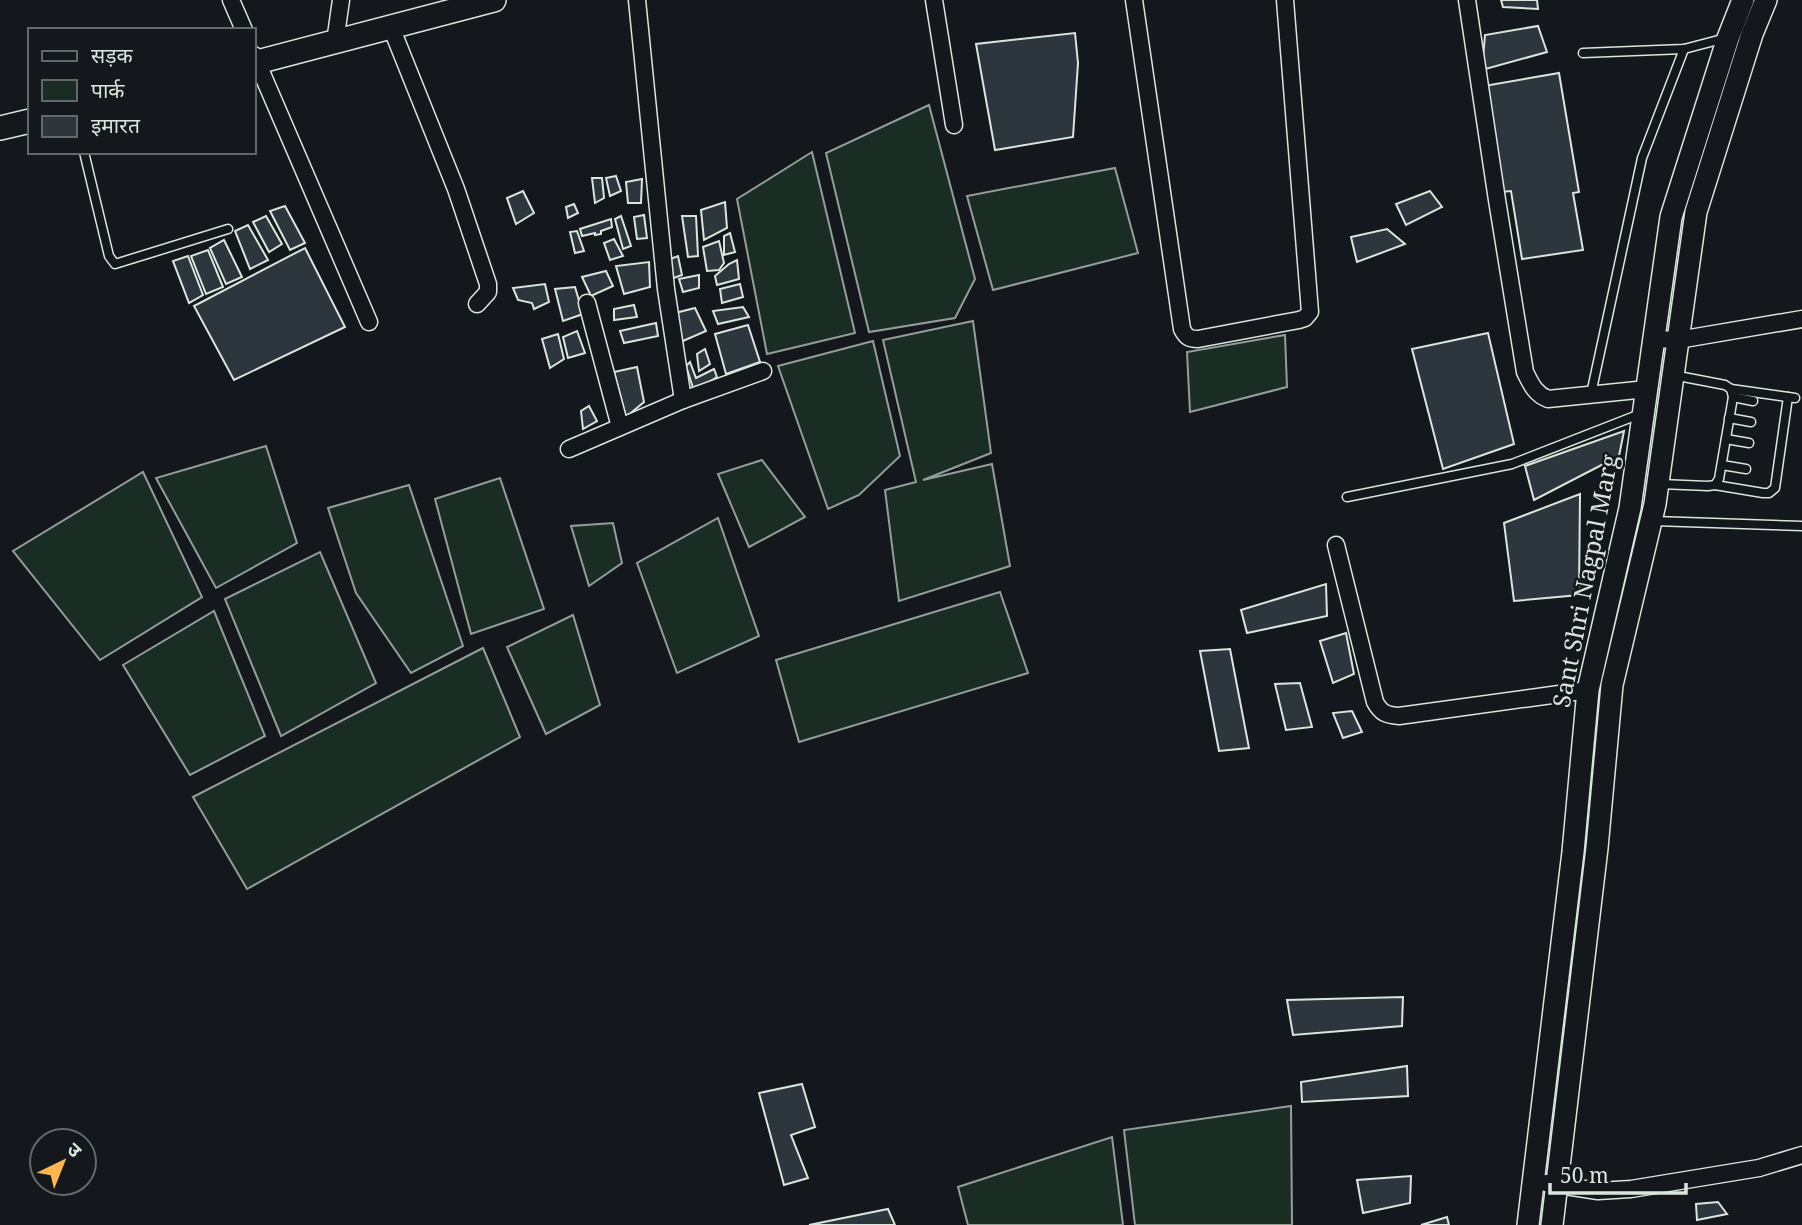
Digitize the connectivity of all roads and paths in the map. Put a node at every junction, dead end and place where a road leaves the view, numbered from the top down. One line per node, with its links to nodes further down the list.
1 (231, 0): 12 (street)
2 (341, 0): 14 (street)
3 (494, 0): 11 (main road)
4 (637, 0): 35 (street)
5 (934, 0): 20 (street)
6 (1134, 0): 7 (street)
7 (1285, 0)
8 (1467, 0): 34 (street)
9 (1743, 0): 13 (street, Sant Shri Nagpal Marg)
10 (1766, 0): 29 (street, Sant Shri Nagpal Marg)
11 (391, 27): 14 (main road); 25 (street)
12 (243, 28)
13 (1728, 38): 15 (lane); 28 (street, Sant Shri Nagpal Marg)
14 (335, 42): 17 (main road)
15 (1684, 49): 16 (lane); 34 (lane)
16 (1583, 53)
17 (256, 60)
18 (256, 62): 27 (street)
19 (28, 121): 21 (main road)
20 (954, 125)
21 (0, 128)
22 (84, 154): 23 (lane)
23 (228, 229)
24 (587, 303): 40 (street)
25 (477, 304)
26 (1802, 319): 29 (street)
27 (369, 322)
28 (1654, 339): 29 (street); 32 (street, Sant Shri Nagpal Marg)
29 (1678, 340): 31 (street, Sant Shri Nagpal Marg)
30 (763, 371): 35 (street)
31 (1673, 375): 33 (lane); 46 (street, Sant Shri Nagpal Marg)
32 (1647, 389): 34 (street); 37 (street, Sant Shri Nagpal Marg)
33 (1732, 393): 36 (lane); 38 (lane); 47 (lane)
34 (1591, 394)
35 (683, 400): 40 (street)
36 (1753, 401)
37 (1644, 413): 48 (lane); 52 (street, Sant Shri Nagpal Marg)
38 (1729, 418): 39 (lane); 41 (lane)
39 (1751, 422)
40 (620, 427): 43 (street)
41 (1726, 439): 42 (lane); 44 (lane)
42 (1749, 443)
43 (569, 449)
44 (1721, 465): 45 (lane); 47 (lane)
45 (1746, 469)
46 (1658, 484): 47 (lane); 49 (street, Sant Shri Nagpal Marg)
47 (1715, 485)
48 (1347, 497)
49 (1651, 521): 50 (lane); 55 (street, Sant Shri Nagpal Marg)
50 (1802, 526)
51 (1336, 545): 52 (street)
52 (1588, 690): 54 (street, Sant Shri Nagpal Marg)
53 (1802, 1155): 55 (street)
54 (1533, 1180): 55 (street); 56 (street, Sant Shri Nagpal Marg)
55 (1557, 1185): 57 (street, Sant Shri Nagpal Marg)
56 (1528, 1225)
57 (1552, 1225)

